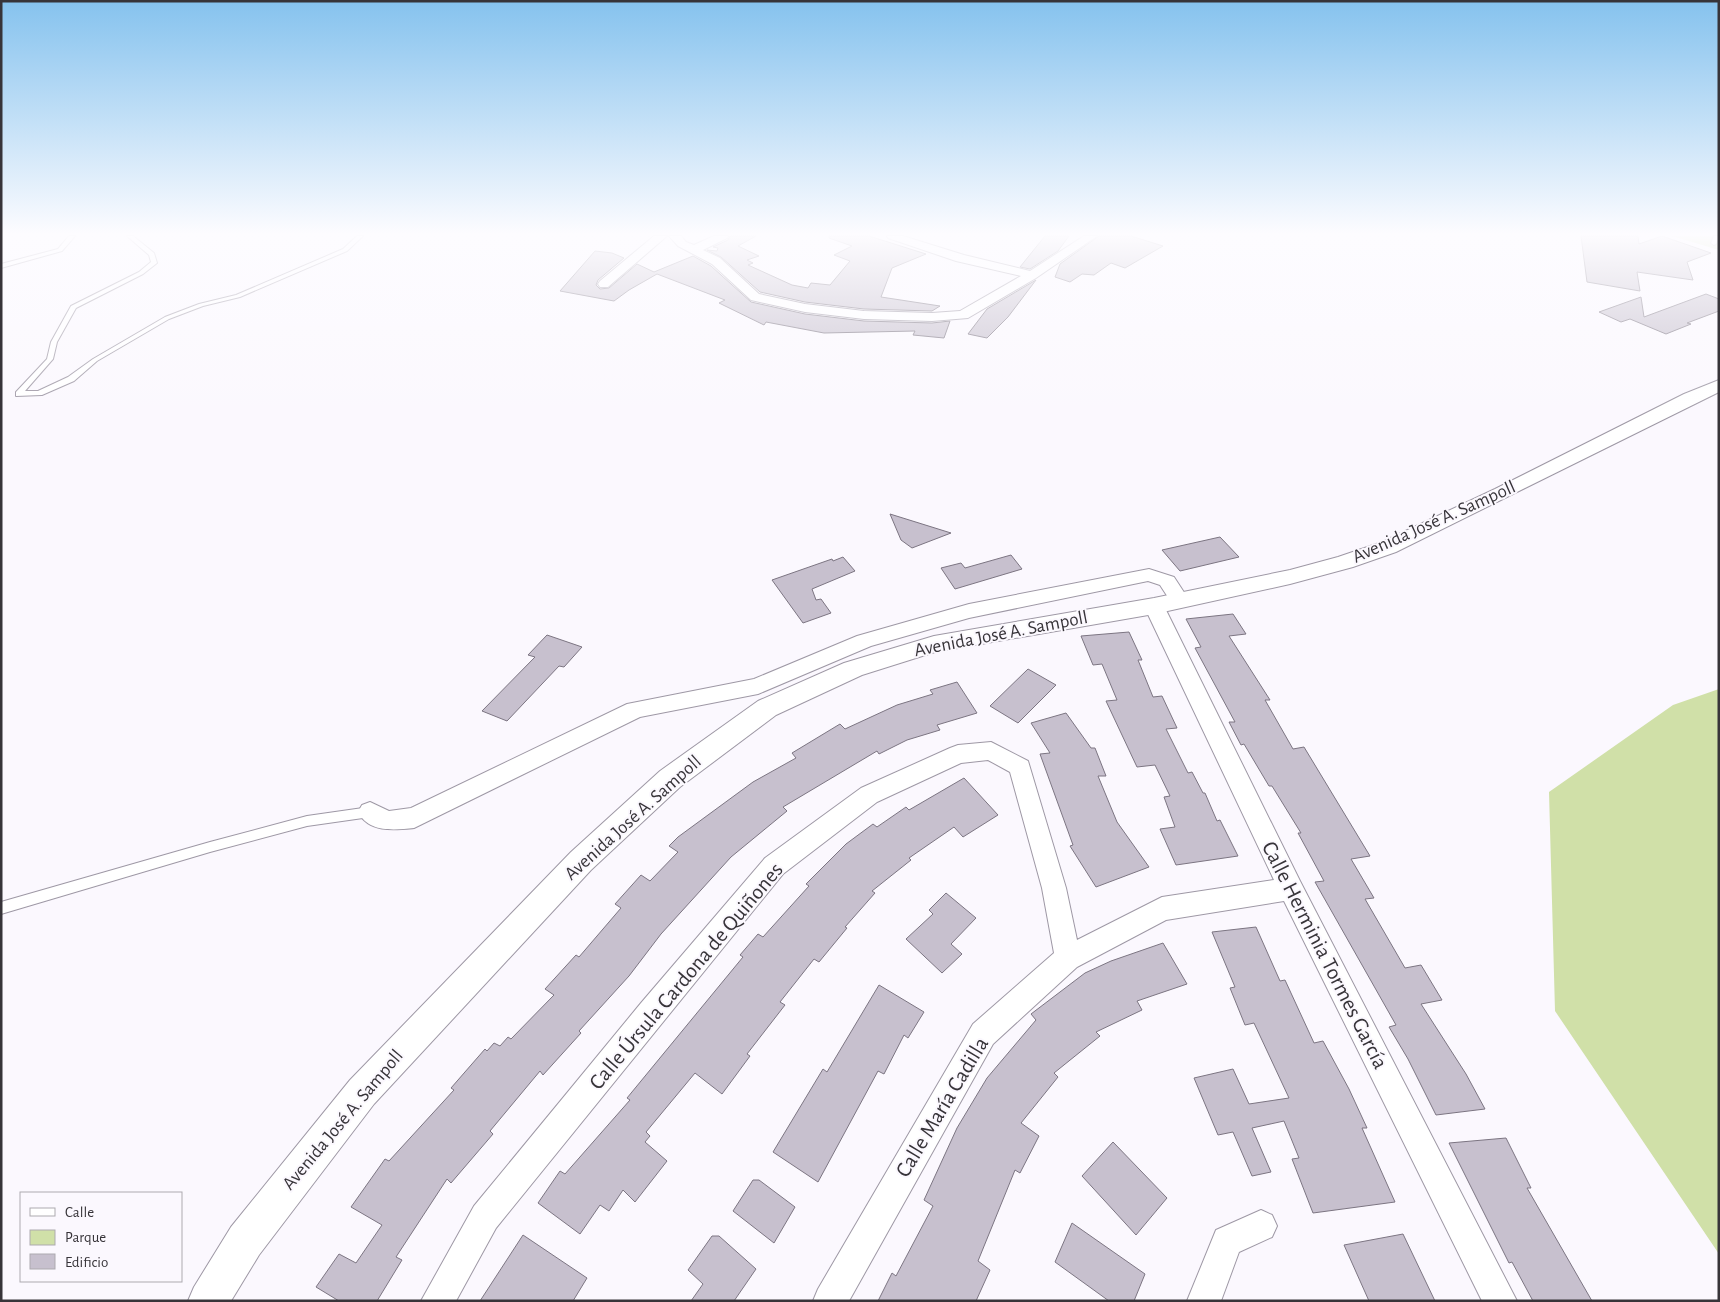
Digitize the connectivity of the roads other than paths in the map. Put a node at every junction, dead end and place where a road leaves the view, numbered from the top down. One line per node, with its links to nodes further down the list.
1 (93, 297): 2 (lane)
2 (235, 297)
3 (755, 297): 4 (street)
4 (994, 297)
5 (1719, 385): 6 (street, Avenida José A. Sampoll)
6 (1180, 600): 7 (street, Avenida José A. Sampoll); 8 (street)
7 (1154, 606): 8 (street, Avenida José A. Sampoll); 10 (street, Calle Herminia Tormes García)
8 (762, 697): 9 (street); 14 (street, Avenida José A. Sampoll)
9 (370, 812): 11 (lane)
10 (1291, 889): 12 (street, Calle María Cadilla); 18 (street, Calle Herminia Tormes García)
11 (1, 908)
12 (1068, 958): 15 (street, Calle Úrsula Cardona de Quiñones); 16 (street, Calle María Cadilla)
13 (1261, 1226): 17 (street)
14 (208, 1301)
15 (438, 1301)
16 (830, 1301)
17 (1204, 1301)
18 (1500, 1301)

